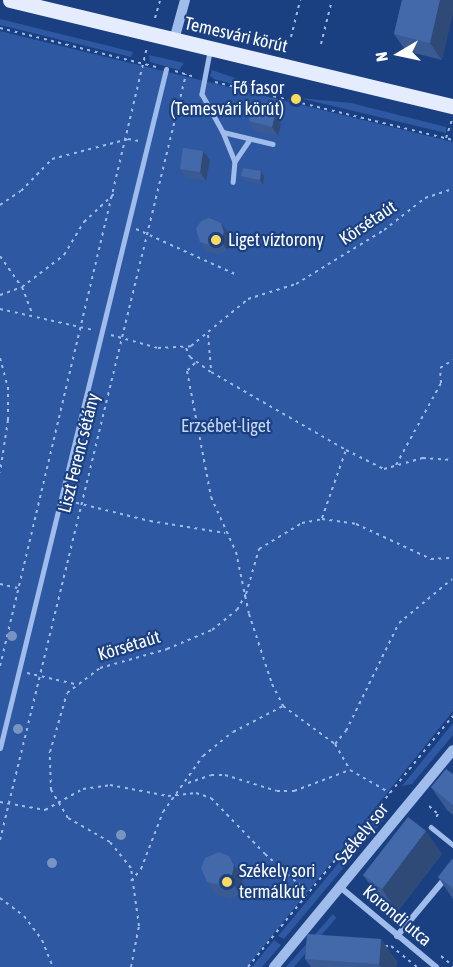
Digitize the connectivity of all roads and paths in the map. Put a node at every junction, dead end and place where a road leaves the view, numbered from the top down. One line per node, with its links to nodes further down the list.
1 (10, 0): 9 (main road, Temesvári körút)
2 (160, 0): 6 (path)
3 (184, 0): 9 (street)
4 (300, 0): 8 (path)
5 (332, 0): 10 (path)
6 (158, 6)
7 (0, 28): 13 (path)
8 (291, 37)
9 (174, 40): 11 (main road, Temesvári körút)
10 (321, 44)
11 (210, 49): 15 (lane); 16 (main road, Temesvári körút)
12 (146, 54): 13 (path, Liszt Ferenc sétány)
13 (144, 62): 20 (path, Liszt Ferenc sétány)
14 (166, 69): 23 (street, Liszt Ferenc sétány)
15 (204, 80): 18 (lane); 19 (path); 30 (path, Liszt Ferenc sétány)
16 (453, 106)
17 (453, 117): 19 (path)
18 (223, 132): 21 (lane); 25 (lane)
19 (446, 138): 22 (path)
20 (128, 139): 23 (path); 28 (path, Liszt Ferenc sétány); 29 (path)
21 (249, 140): 24 (lane); 25 (lane)
22 (453, 140)
23 (147, 142): 38 (street, Liszt Ferenc sétány)
24 (273, 144)
25 (235, 161): 26 (lane)
26 (233, 182)
27 (453, 189): 39 (path, Körsétaút)
28 (115, 193): 33 (path); 37 (path, Liszt Ferenc sétány)
29 (0, 205)
30 (148, 232): 32 (path); 40 (path, Liszt Ferenc sétány)
31 (0, 256): 33 (path)
32 (237, 275)
33 (22, 287): 34 (path); 36 (path)
34 (0, 295)
35 (0, 309): 36 (path)
36 (32, 313): 37 (path)
37 (82, 327): 38 (path); 57 (path, Liszt Ferenc sétány)
38 (101, 332): 40 (path); 50 (street, Liszt Ferenc sétány)
39 (207, 334): 41 (path, Körsétaút); 45 (path)
40 (122, 338): 41 (path); 51 (path, Liszt Ferenc sétány)
41 (186, 347): 44 (path)
42 (0, 358): 49 (path)
43 (453, 360): 48 (path)
44 (195, 363): 45 (path); 53 (path)
45 (211, 372): 46 (path)
46 (346, 450): 48 (path); 52 (path)
47 (453, 460): 48 (path)
48 (396, 465)
49 (0, 472)
50 (61, 498): 51 (path); 60 (street, Liszt Ferenc sétány)
51 (82, 504): 53 (path); 61 (path, Liszt Ferenc sétány)
52 (322, 519): 54 (path, Körsétaút); 58 (path, Körsétaút)
53 (226, 534): 58 (path)
54 (453, 558)
55 (452, 579): 65 (path)
56 (0, 584): 57 (path)
57 (19, 588): 59 (path, Liszt Ferenc sétány)
58 (246, 594): 62 (path, Körsétaút); 63 (path)
59 (0, 666)
60 (19, 671): 61 (path); 66 (street, Liszt Ferenc sétány)
61 (40, 676): 62 (path); 73 (path, Liszt Ferenc sétány)
62 (75, 684): 74 (path, Körsétaút)
63 (283, 706): 65 (path); 69 (path)
64 (453, 716): 70 (path)
65 (335, 744): 68 (path)
66 (0, 748)
67 (453, 750): 82 (street, Székely sor)
68 (350, 770): 69 (path); 70 (path)
69 (186, 784): 71 (path)
70 (391, 794): 83 (path)
71 (177, 796): 74 (path); 80 (path); 83 (path)
72 (0, 802): 73 (path)
73 (9, 803): 74 (path); 77 (path, Liszt Ferenc sétány)
74 (57, 803): 80 (path, Körsétaút)
75 (429, 806): 76 (path)
76 (431, 826): 78 (lane)
77 (0, 840)
78 (453, 845)
79 (453, 869): 85 (street)
80 (135, 878): 81 (path); 88 (path, Körsétaút)
81 (131, 881)
82 (340, 887): 85 (street, Korondi utca); 90 (street, Székely sor)
83 (309, 893): 89 (path)
84 (0, 898): 87 (path)
85 (397, 936): 92 (street, Korondi utca)
86 (381, 945): 91 (path)
87 (53, 967)
88 (131, 967)
89 (248, 967)
90 (274, 967)
91 (417, 967)
92 (436, 967)

